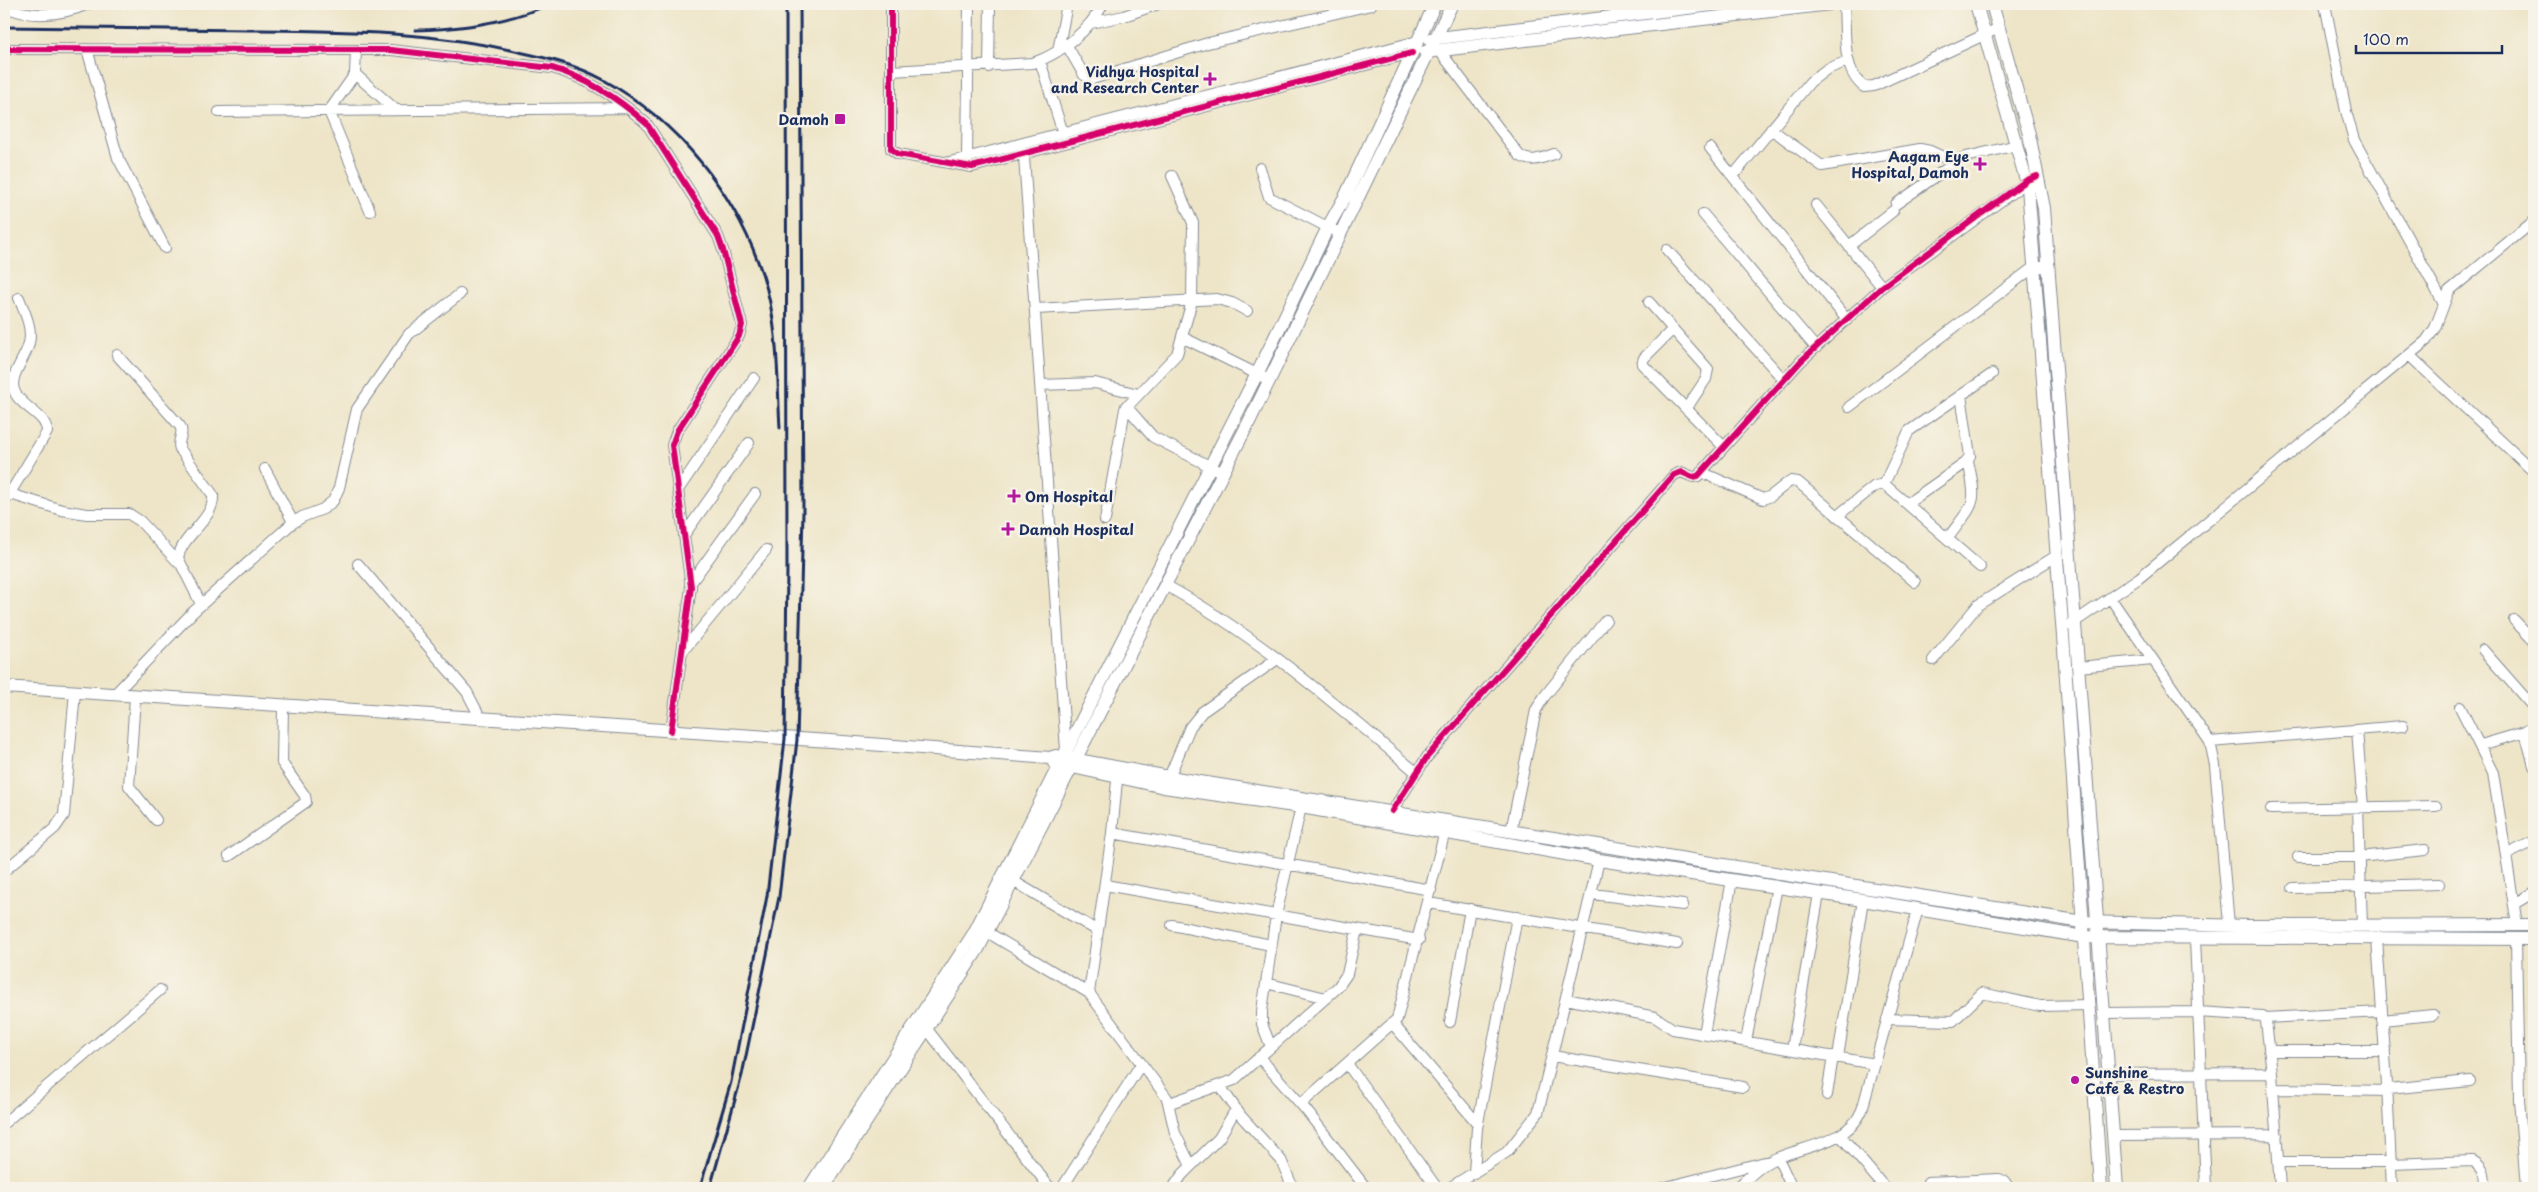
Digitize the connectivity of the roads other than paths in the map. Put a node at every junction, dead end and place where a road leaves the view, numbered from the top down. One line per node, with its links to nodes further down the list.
1 (88, 4): 17 (street)
2 (891, 4): 33 (street)
3 (969, 4): 32 (street)
4 (990, 4): 31 (street)
5 (1068, 4): 24 (street)
6 (1102, 4): 19 (street)
7 (1158, 4): 19 (street)
8 (1435, 4): 22 (main road)
9 (1452, 4): 23 (main road)
10 (1720, 4): 23 (main road)
11 (1830, 4): 18 (main road)
12 (1844, 4): 30 (street)
13 (1976, 4): 21 (main road)
14 (1992, 4): 20 (main road)
15 (2325, 4): 76 (street)
16 (1371, 5): 24 (street)
17 (4, 6)
18 (1775, 7): 23 (main road)
19 (1091, 23): 24 (street)
20 (1999, 28): 21 (street); 59 (main road)
21 (1985, 35): 30 (street); 49 (main road)
22 (1418, 41): 23 (main road); 28 (main road); 35 (street)
23 (1435, 46): 28 (main road); 44 (main road); 51 (street)
24 (1062, 48): 29 (street)
25 (4, 49): 26 (street)
26 (87, 49): 27 (street); 67 (street)
27 (356, 50): 34 (street); 38 (street)
28 (1412, 53): 35 (street); 41 (main road)
29 (1040, 61): 31 (street); 47 (street)
30 (1848, 61): 46 (street)
31 (989, 67): 32 (street)
32 (969, 68): 33 (street); 53 (street)
33 (891, 71): 55 (street)
34 (355, 74): 39 (street); 40 (street)
35 (1266, 86): 36 (street); 37 (street)
36 (1203, 97): 37 (street); 43 (street)
37 (1207, 107): 45 (street)
38 (628, 108): 39 (street); 107 (street)
39 (396, 110): 40 (street)
40 (329, 111): 42 (street); 61 (street)
41 (1385, 111): 44 (main road); 64 (main road)
42 (219, 112)
43 (1144, 112): 45 (street); 47 (street)
44 (1398, 116): 65 (main road)
45 (1147, 122): 52 (street)
46 (1771, 129): 54 (street); 58 (street)
47 (1063, 133): 48 (street)
48 (1023, 143): 52 (street); 53 (street)
49 (2017, 145): 54 (street); 59 (main road)
50 (1710, 148): 58 (street)
51 (1554, 154)
52 (1025, 155): 55 (street); 77 (street)
53 (967, 158): 55 (street)
54 (1954, 162): 66 (street)
55 (944, 164)
56 (1260, 168): 64 (street)
57 (1172, 176): 74 (street)
58 (1732, 176): 79 (street)
59 (2032, 178): 69 (main road); 70 (main road); 71 (street)
60 (1816, 205): 66 (street)
61 (370, 211)
62 (1703, 214): 82 (street)
63 (2534, 221): 76 (street)
64 (1328, 227): 65 (street); 88 (main road)
65 (1341, 234): 90 (main road)
66 (1849, 246): 71 (street)
67 (166, 248)
68 (1667, 250): 91 (street)
69 (2048, 266): 70 (street); 85 (main road)
70 (2034, 267): 86 (main road); 96 (street)
71 (1882, 287): 79 (street)
72 (460, 294): 113 (street)
73 (19, 298): 109 (street)
74 (1192, 301): 77 (street); 78 (street); 81 (street)
75 (1650, 302): 80 (street)
76 (2444, 304): 84 (street)
77 (1036, 310): 92 (street)
78 (1247, 312)
79 (1847, 320): 82 (street)
80 (1673, 329): 97 (street); 97 (street)
81 (1182, 337): 88 (street); 93 (street)
82 (1816, 348): 91 (street)
83 (117, 355): 118 (street)
84 (2409, 355): 104 (street); 126 (street)
85 (2056, 367): 86 (main road); 130 (main road)
86 (2042, 368): 117 (main road)
87 (1992, 374): 94 (street)
88 (1256, 375): 90 (street); 101 (main road)
89 (754, 378): 107 (street)
90 (1269, 380): 105 (main road)
91 (1784, 380): 99 (street)
92 (1041, 385): 93 (street); 153 (street)
93 (1138, 394): 95 (street)
94 (1961, 396): 100 (street); 106 (street)
95 (1126, 406): 101 (street); 112 (street)
96 (1849, 407)
97 (1686, 409): 99 (street)
98 (749, 443): 114 (street)
99 (1724, 447): 103 (street)
100 (1968, 460): 110 (street); 115 (street)
101 (1210, 466): 105 (street); 120 (main road)
102 (265, 469): 113 (street)
103 (1701, 472): 111 (street); 156 (street)
104 (2534, 472)
105 (1223, 473): 122 (main road)
106 (1884, 484): 110 (street); 111 (street)
107 (678, 490): 114 (street)
108 (755, 494): 124 (street)
109 (7, 498): 118 (street)
110 (1908, 503): 115 (street)
111 (1837, 516): 123 (street)
112 (1104, 520)
113 (293, 522): 127 (street)
114 (684, 535): 124 (street)
115 (1948, 538): 121 (street)
116 (766, 550): 133 (street)
117 (2056, 556): 130 (main road); 135 (street)
118 (179, 563): 127 (street)
119 (358, 564): 145 (street)
120 (1160, 566): 122 (main road); 153 (main road)
121 (1980, 567)
122 (1172, 572): 125 (main road)
123 (1915, 582)
124 (690, 584): 133 (street)
125 (1165, 585): 134 (street); 153 (main road)
126 (2110, 599): 130 (street); 136 (street)
127 (201, 604): 140 (street)
128 (1606, 620): 165 (street)
129 (2514, 620): 131 (street)
130 (2068, 626): 137 (main road); 195 (main road)
131 (2534, 641)
132 (2483, 650): 144 (street)
133 (682, 653): 149 (street)
134 (1276, 660): 156 (street); 157 (street)
135 (1933, 660)
136 (2153, 660): 137 (street); 151 (street)
137 (2078, 667): 196 (main road)
138 (4, 687): 139 (main road)
139 (75, 692): 140 (main road); 175 (street)
140 (114, 695): 141 (main road)
141 (135, 697): 142 (main road); 163 (street)
142 (283, 707): 145 (main road); 170 (street)
143 (2460, 707): 152 (street)
144 (2534, 708)
145 (481, 720): 149 (main road)
146 (2403, 726): 148 (street)
147 (2534, 726): 150 (street)
148 (2357, 730): 151 (street); 160 (street)
149 (671, 731): 153 (main road)
150 (2525, 732): 152 (street); 154 (street)
151 (2210, 742): 198 (street)
152 (2481, 745): 169 (street)
153 (1064, 759): 155 (main road); 177 (main road); 228 (main road)
154 (2534, 766)
155 (1117, 772): 157 (main road); 166 (street)
156 (1416, 772): 162 (street)
157 (1166, 782): 159 (main road); 162 (main road)
158 (2436, 806): 160 (street)
159 (1301, 807): 164 (main road); 174 (street)
160 (2360, 807): 161 (street); 172 (street)
161 (2272, 809)
162 (1392, 811): 165 (main road)
163 (156, 820)
164 (1445, 831): 173 (main road); 183 (street)
165 (1511, 831): 195 (main road)
166 (1112, 833): 174 (street); 179 (street)
167 (2534, 841): 169 (street)
168 (2425, 850): 172 (street)
169 (2506, 855): 189 (street)
170 (229, 856)
171 (2298, 858): 172 (street)
172 (2359, 858): 182 (street)
173 (1599, 860): 176 (main road); 185 (street)
174 (1287, 864): 183 (street); 193 (street)
175 (6, 865)
176 (1732, 880): 180 (main road); 230 (street)
177 (1013, 881): 204 (street); 205 (main road)
178 (2440, 884): 182 (street)
179 (1105, 885): 193 (street); 204 (street)
180 (1776, 887): 186 (main road); 231 (street)
181 (2293, 888): 182 (street)
182 (2362, 888): 201 (street)
183 (1432, 890): 188 (street)
184 (2534, 892): 189 (street)
185 (1592, 894): 190 (street); 202 (street)
186 (1819, 894): 187 (main road); 233 (street)
187 (1863, 900): 192 (main road); 237 (street)
188 (1428, 903): 191 (street); 212 (street)
189 (2514, 904): 199 (street)
190 (1683, 905)
191 (1470, 909): 194 (street); 227 (street)
192 (1918, 910): 206 (main road); 226 (street)
193 (1276, 915): 203 (street); 214 (street)
194 (1517, 917): 202 (street); 256 (street)
195 (2083, 922): 196 (main road); 206 (main road)
196 (2097, 924): 198 (main road); 207 (main road)
197 (1172, 925): 214 (street)
198 (2229, 925): 201 (main road)
199 (2517, 925): 200 (main road); 201 (main road)
200 (2534, 925)
201 (2362, 926)
202 (1584, 927): 213 (street); 219 (street)
203 (1357, 930): 212 (street); 218 (street)
204 (1098, 931): 217 (street)
205 (987, 932): 217 (street); 228 (main road)
206 (2084, 937): 207 (main road); 220 (main road)
207 (2098, 938): 208 (main road); 222 (main road)
208 (2195, 939): 209 (main road); 221 (street)
209 (2376, 939): 210 (main road); 224 (street)
210 (2516, 939): 211 (main road); 287 (street)
211 (2534, 939)
212 (1419, 940): 229 (street)
213 (1678, 944)
214 (1271, 946): 215 (street)
215 (1266, 983): 218 (street); 232 (street)
216 (160, 990): 255 (street)
217 (1089, 993): 239 (street)
218 (1326, 998): 232 (street)
219 (1566, 999): 230 (street); 236 (street)
220 (2088, 1005): 226 (street); 245 (main road)
221 (2198, 1012): 222 (street); 225 (street); 244 (street)
222 (2104, 1013): 243 (main road)
223 (2433, 1015): 224 (street)
224 (2382, 1016): 225 (street); 235 (street)
225 (2265, 1018): 234 (street)
226 (1887, 1019): 241 (street)
227 (1450, 1022)
228 (923, 1024): 267 (main road); 268 (main road); 269 (street)
229 (1393, 1024): 240 (street); 256 (street)
230 (1704, 1034): 231 (street)
231 (1746, 1041): 233 (street)
232 (1271, 1047): 238 (street)
233 (1792, 1049): 237 (street)
234 (2270, 1051): 235 (street); 242 (street)
235 (2385, 1051): 250 (street)
236 (1552, 1056): 248 (street); 265 (street)
237 (1835, 1057): 241 (street); 251 (street)
238 (1259, 1058): 247 (street); 253 (street)
239 (1142, 1064): 252 (street); 270 (street)
240 (1348, 1064): 253 (street); 274 (street)
241 (1875, 1064): 257 (street)
242 (2272, 1073): 244 (street); 249 (street)
243 (2108, 1074): 244 (street); 245 (street); 259 (main road)
244 (2201, 1074): 260 (street)
245 (2094, 1076): 281 (main road)
246 (2470, 1081): 250 (street)
247 (1220, 1086): 252 (street); 254 (street)
248 (1743, 1087)
249 (2274, 1089): 250 (street); 258 (street)
250 (2388, 1090): 263 (street)
251 (1827, 1095)
252 (1170, 1103): 264 (street)
253 (1301, 1104): 273 (street)
254 (1236, 1109): 264 (street); 272 (street)
255 (4, 1123)
256 (1478, 1124): 265 (street)
257 (1840, 1135): 261 (street); 279 (street)
258 (2277, 1135): 260 (street); 262 (street)
259 (2113, 1136): 260 (street); 282 (main road)
260 (2204, 1137): 283 (street)
261 (1774, 1159): 276 (street); 277 (street); 278 (street)
262 (2278, 1162): 263 (street); 284 (street)
263 (2391, 1163): 285 (street); 286 (street)
264 (1191, 1166): 271 (street)
265 (1474, 1173): 275 (street)
266 (1928, 1182): 280 (street)
267 (809, 1188)
268 (823, 1188)
269 (1050, 1188)
270 (1062, 1188)
271 (1173, 1188)
272 (1294, 1188)
273 (1366, 1188)
274 (1437, 1188)
275 (1450, 1188)
276 (1662, 1188)
277 (1737, 1188)
278 (1792, 1188)
279 (1885, 1188)
280 (2009, 1188)
281 (2102, 1188)
282 (2117, 1188)
283 (2206, 1188)
284 (2280, 1188)
285 (2392, 1188)
286 (2485, 1188)
287 (2526, 1188)

